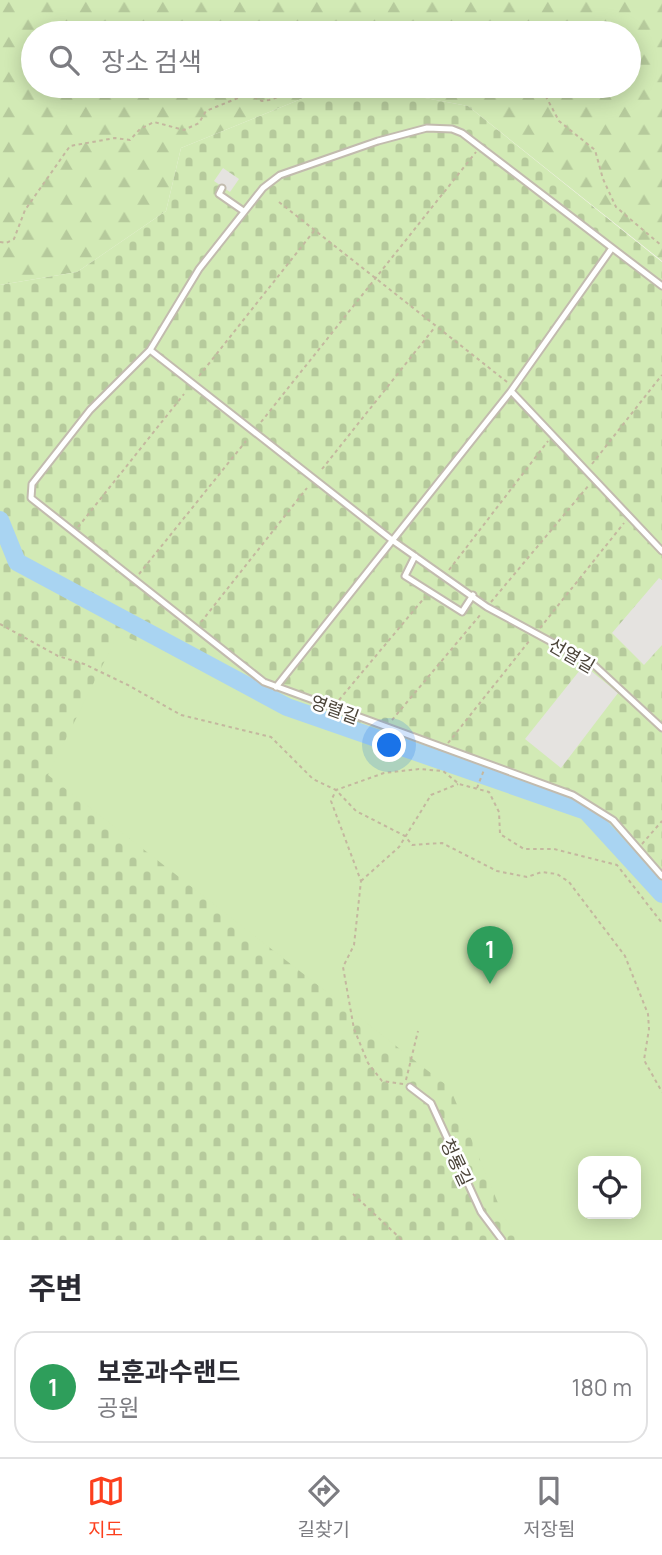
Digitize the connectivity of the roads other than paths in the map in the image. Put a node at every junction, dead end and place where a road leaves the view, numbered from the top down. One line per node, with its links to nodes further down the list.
1 (222, 188): 2 (lane)
2 (242, 211): 3 (lane); 5 (lane)
3 (612, 248): 4 (lane); 6 (lane)
4 (662, 286)
5 (150, 350): 7 (lane); 11 (lane, 영렬길)
6 (511, 391): 7 (lane); 8 (lane)
7 (392, 540): 9 (lane); 11 (lane)
8 (662, 551)
9 (415, 556): 10 (lane); 10 (lane)
10 (473, 595): 12 (lane, 선열길)
11 (276, 687): 13 (lane, 영렬길)
12 (662, 727)
13 (662, 876)
14 (407, 1086): 15 (lane, 청룡길)
15 (502, 1240)

